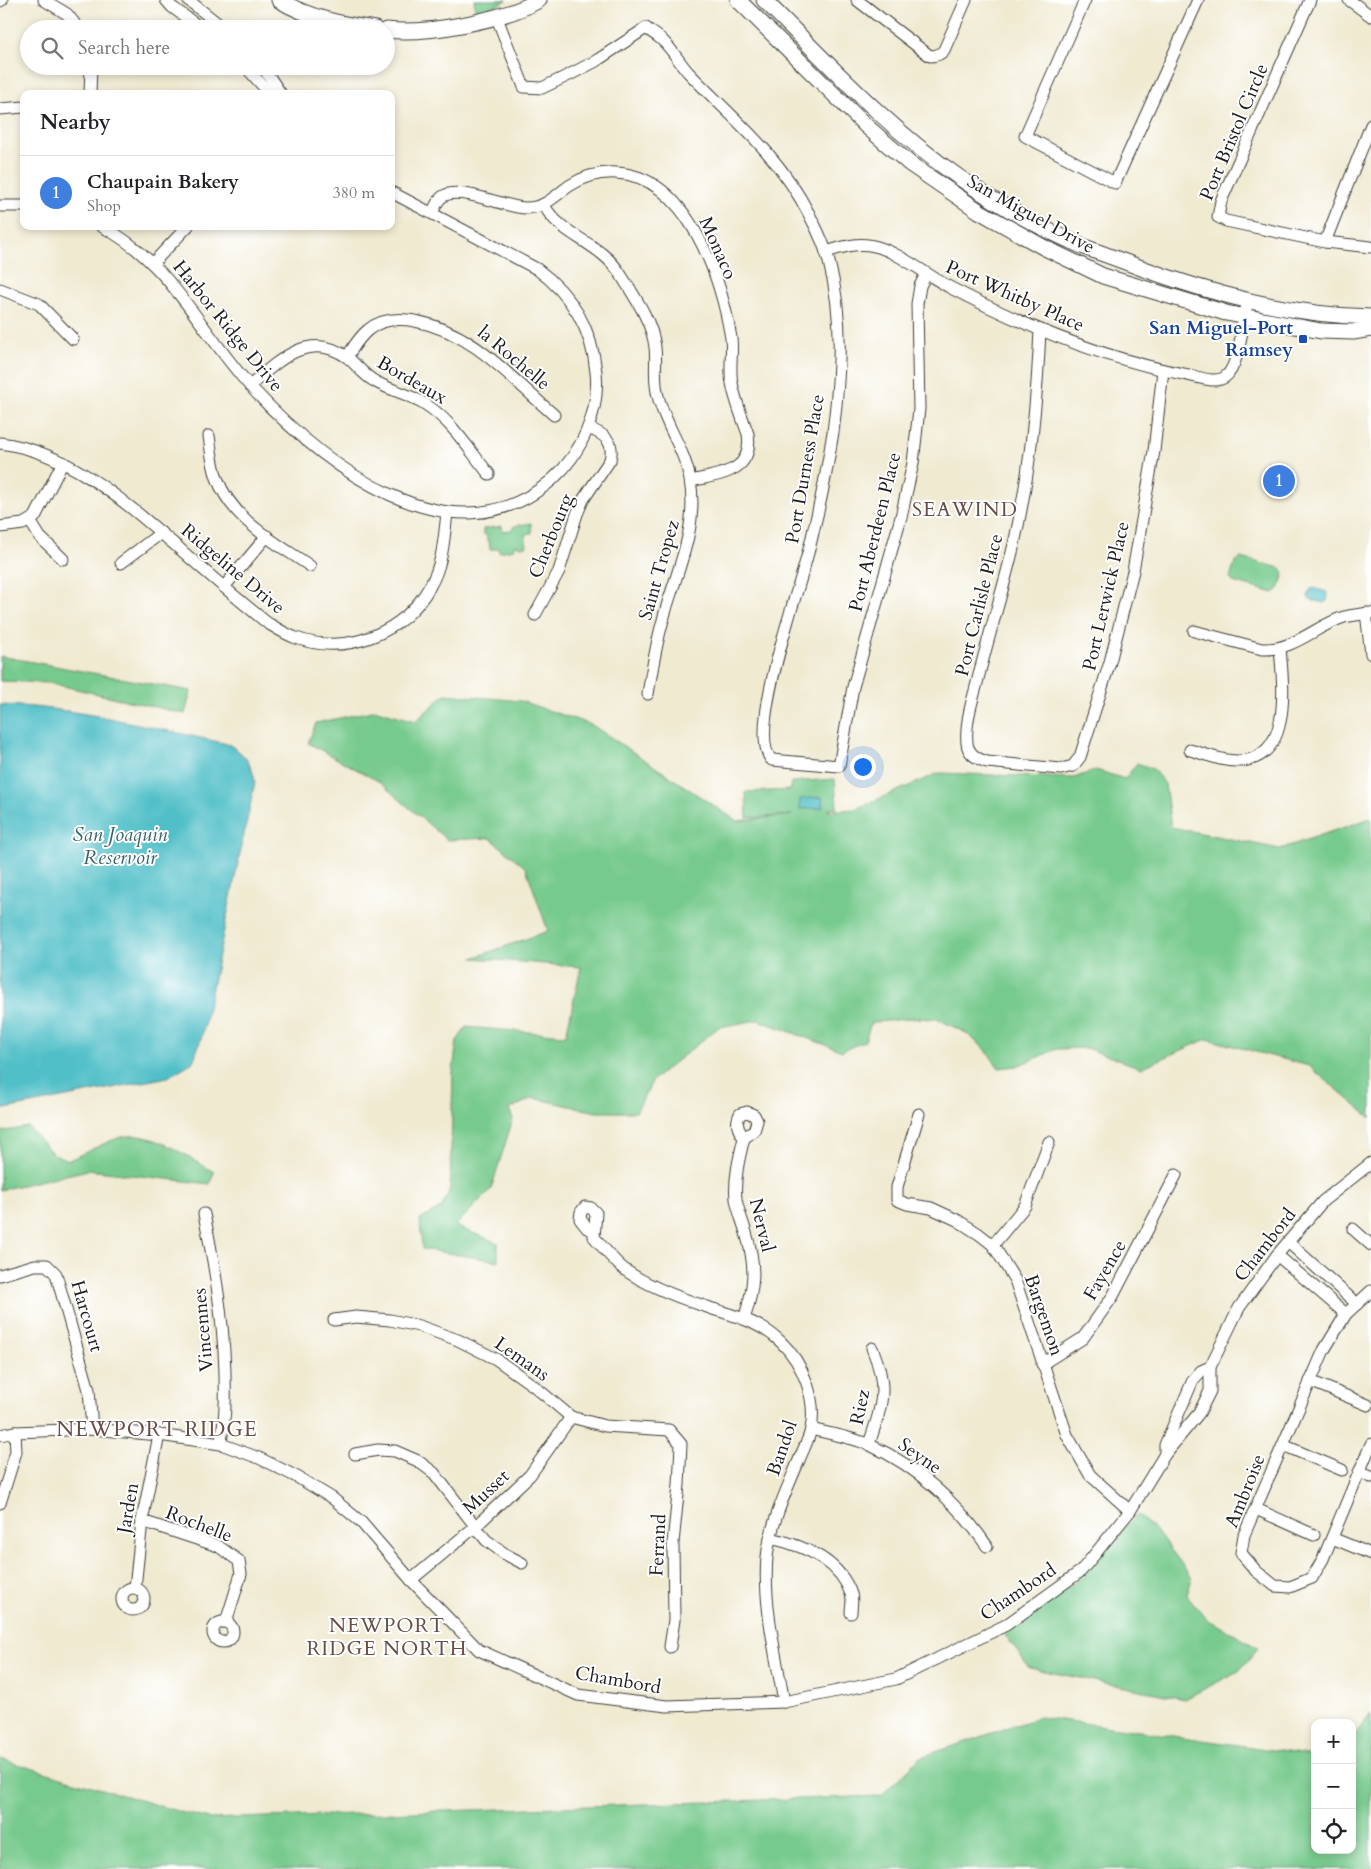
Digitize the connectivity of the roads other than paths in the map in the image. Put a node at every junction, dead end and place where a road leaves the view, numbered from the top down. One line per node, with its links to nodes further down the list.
1 (44, 0): 17 (street)
2 (188, 0): 19 (street)
3 (279, 0): 14 (main road)
4 (539, 0): 16 (main road)
5 (738, 0): 45 (main road, San Miguel Drive)
6 (764, 0): 44 (main road, San Miguel Drive)
7 (856, 0): 8 (street)
8 (966, 0)
9 (1085, 0): 10 (street)
10 (1198, 0)
11 (1310, 0): 38 (street, Port Bristol Circle)
12 (1349, 0): 15 (street)
13 (170, 1): 18 (street)
14 (300, 6): 20 (main road)
15 (1371, 16)
16 (497, 18): 21 (main road); 40 (street, Port Durness Place)
17 (72, 20)
18 (192, 20)
19 (214, 20)
20 (335, 20)
21 (395, 30)
22 (91, 75): 25 (street)
23 (253, 75): 26 (street)
24 (268, 75): 27 (street)
25 (90, 90)
26 (266, 90)
27 (278, 90)
28 (20, 107): 29 (street)
29 (0, 109)
30 (1371, 125): 38 (street)
31 (395, 194): 35 (street, Harbor Ridge Drive)
32 (544, 205): 35 (street, Monaco); 59 (street, Saint Tropez); 59 (street, Monaco)
33 (0, 206): 34 (street)
34 (20, 206)
35 (432, 213): 54 (street, Harbor Ridge Drive)
36 (107, 230): 41 (street, Harbor Ridge Drive)
37 (184, 230): 41 (street)
38 (1325, 242): 39 (street, Port Bristol Circle)
39 (1371, 247)
40 (826, 252): 42 (street, Port Whitby Place); 77 (street, Port Durness Place)
41 (153, 263): 52 (street, Harbor Ridge Drive)
42 (926, 274): 47 (street, Port Whitby Place); 77 (street, Port Aberdeen Place)
43 (0, 289): 49 (street)
44 (1248, 301): 45 (street); 46 (main road, San Miguel Drive)
45 (1244, 317): 48 (main road, San Miguel Drive); 51 (street, Port Whitby Place)
46 (1371, 317)
47 (1040, 330): 51 (street, Port Whitby Place); 76 (street, Port Carlisle Place)
48 (1366, 333)
49 (73, 339)
50 (347, 357): 52 (street, Bordeaux); 53 (street, la Rochelle); 58 (street, Bordeaux)
51 (1163, 370): 76 (street, Port Lerwick Place)
52 (250, 386): 60 (street, Harbor Ridge Drive)
53 (554, 415)
54 (588, 428): 60 (street, Harbor Ridge Drive); 70 (street, Cherbourg)
55 (210, 436): 64 (street)
56 (0, 443): 57 (street, Ridgeline Drive)
57 (63, 462): 61 (street); 63 (street, Ridgeline Drive)
58 (489, 474)
59 (690, 481): 74 (street, Saint Tropez)
60 (447, 513): 68 (street, Ridgeline Drive)
61 (30, 521): 62 (street); 65 (street)
62 (0, 528)
63 (162, 533): 66 (street); 68 (street, Ridgeline Drive)
64 (267, 536): 67 (street); 68 (street)
65 (64, 559)
66 (121, 563)
67 (310, 566)
68 (224, 587)
69 (1368, 613): 72 (street); 73 (street)
70 (535, 615)
71 (1194, 630): 72 (street)
72 (1280, 648): 75 (street)
73 (1371, 654)
74 (648, 694)
75 (1190, 750)
76 (1014, 764)
77 (839, 766)
78 (919, 1114): 87 (street, Bargemon)
79 (744, 1138): 94 (street, Nerval)
80 (1049, 1142): 87 (street)
81 (1371, 1163): 86 (street, Chambord)
82 (1176, 1175): 97 (street, Fayence)
83 (204, 1214): 109 (street, Vincennes)
84 (1353, 1229): 88 (street)
85 (594, 1231): 94 (street, Bandol)
86 (1288, 1242): 89 (street, Chambord); 92 (street)
87 (993, 1245): 97 (street, Bargemon)
88 (1371, 1245)
89 (1277, 1255): 93 (street); 98 (street, Chambord)
90 (0, 1275): 104 (street, Harcourt)
91 (1371, 1291): 92 (street, Ambroise)
92 (1357, 1304): 93 (street, Ambroise)
93 (1346, 1314): 99 (street, Ambroise)
94 (744, 1319): 105 (street, Bandol)
95 (334, 1320): 103 (street, Lemans)
96 (872, 1348): 111 (street, Riez)
97 (1042, 1364): 121 (street, Bargemon)
98 (1205, 1369): 101 (street, Chambord); 102 (street, Chambord)
99 (1310, 1382): 100 (street); 113 (street, Ambroise)
100 (1368, 1405)
101 (1180, 1408): 102 (street); 115 (street, Chambord)
102 (1197, 1415): 115 (street, Chambord)
103 (571, 1417): 110 (street, Lemans); 123 (street, Musset)
104 (92, 1429): 106 (street, Chambord); 108 (street, Chambord)
105 (811, 1429): 111 (street, Seyne); 125 (street, Bandol)
106 (15, 1432): 107 (street, Chambord); 119 (street)
107 (0, 1435)
108 (159, 1435): 109 (street, Chambord); 122 (street, Jarden)
109 (221, 1444): 130 (street, Chambord)
110 (681, 1444): 134 (street, Ferrand)
111 (869, 1444): 127 (street, Seyne)
112 (1371, 1444): 117 (street, Ambroise)
113 (1283, 1445): 116 (street); 120 (street, Ambroise)
114 (354, 1454): 123 (street)
115 (1165, 1454): 121 (street, Chambord)
116 (1342, 1470)
117 (1359, 1472): 118 (street); 126 (street, Ambroise)
118 (1371, 1477)
119 (0, 1503)
120 (1256, 1509): 124 (street); 126 (street, Ambroise)
121 (1130, 1511): 135 (street, Chambord)
122 (142, 1521): 131 (street, Jarden); 133 (street, Rochelle)
123 (476, 1526): 129 (street); 130 (street, Musset)
124 (1314, 1536)
125 (770, 1538): 132 (street); 135 (street, Bandol)
126 (1332, 1538): 128 (street)
127 (987, 1546)
128 (1371, 1554)
129 (522, 1563)
130 (411, 1580): 135 (street, Chambord)
131 (135, 1588)
132 (851, 1613)
133 (226, 1622)
134 (670, 1647)
135 (784, 1702)

